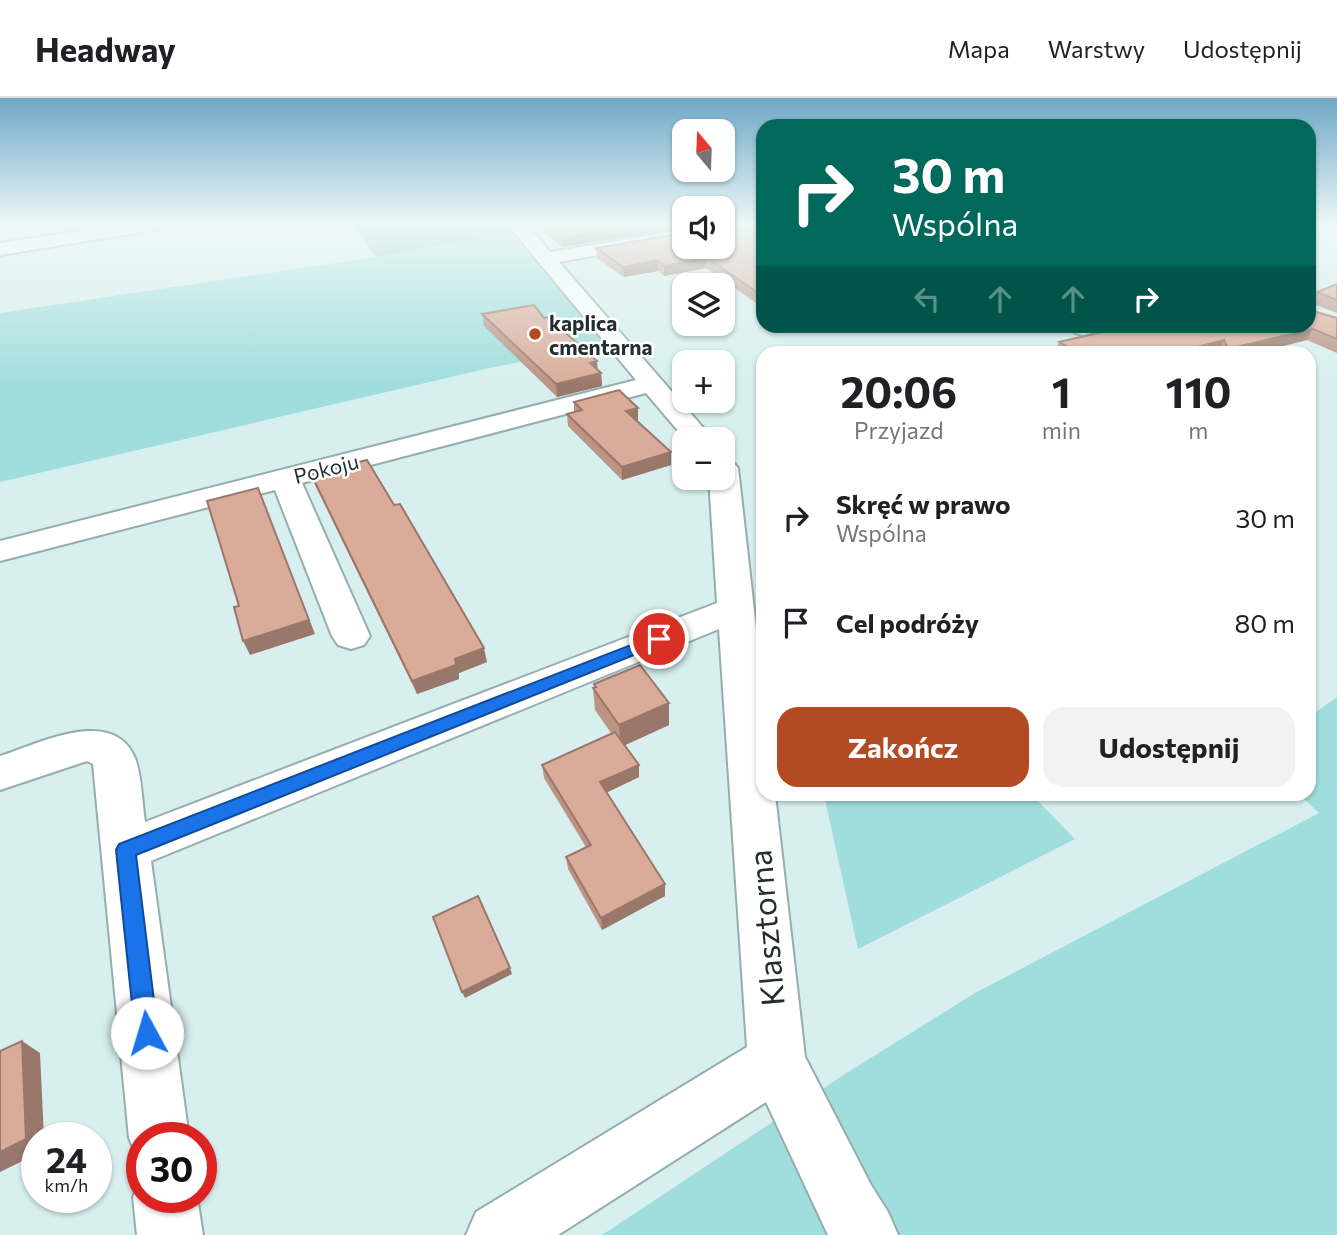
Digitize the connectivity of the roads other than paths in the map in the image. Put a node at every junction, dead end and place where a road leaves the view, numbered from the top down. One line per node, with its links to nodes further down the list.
1 (559, 278): 2 (street)
2 (652, 384): 3 (street); 4 (street, Pokoju)
3 (689, 427)
4 (285, 478): 6 (street, Pokoju); 8 (street)
5 (725, 490): 7 (street, Klasztorna)
6 (0, 551)
7 (735, 609): 10 (street); 11 (street, Klasztorna)
8 (351, 636)
9 (0, 773): 10 (street)
10 (126, 850): 12 (street)
11 (777, 1062): 15 (street); 16 (street)
12 (157, 1122)
13 (167, 1213): 14 (street)
14 (170, 1235)
15 (499, 1235)
16 (865, 1235)

